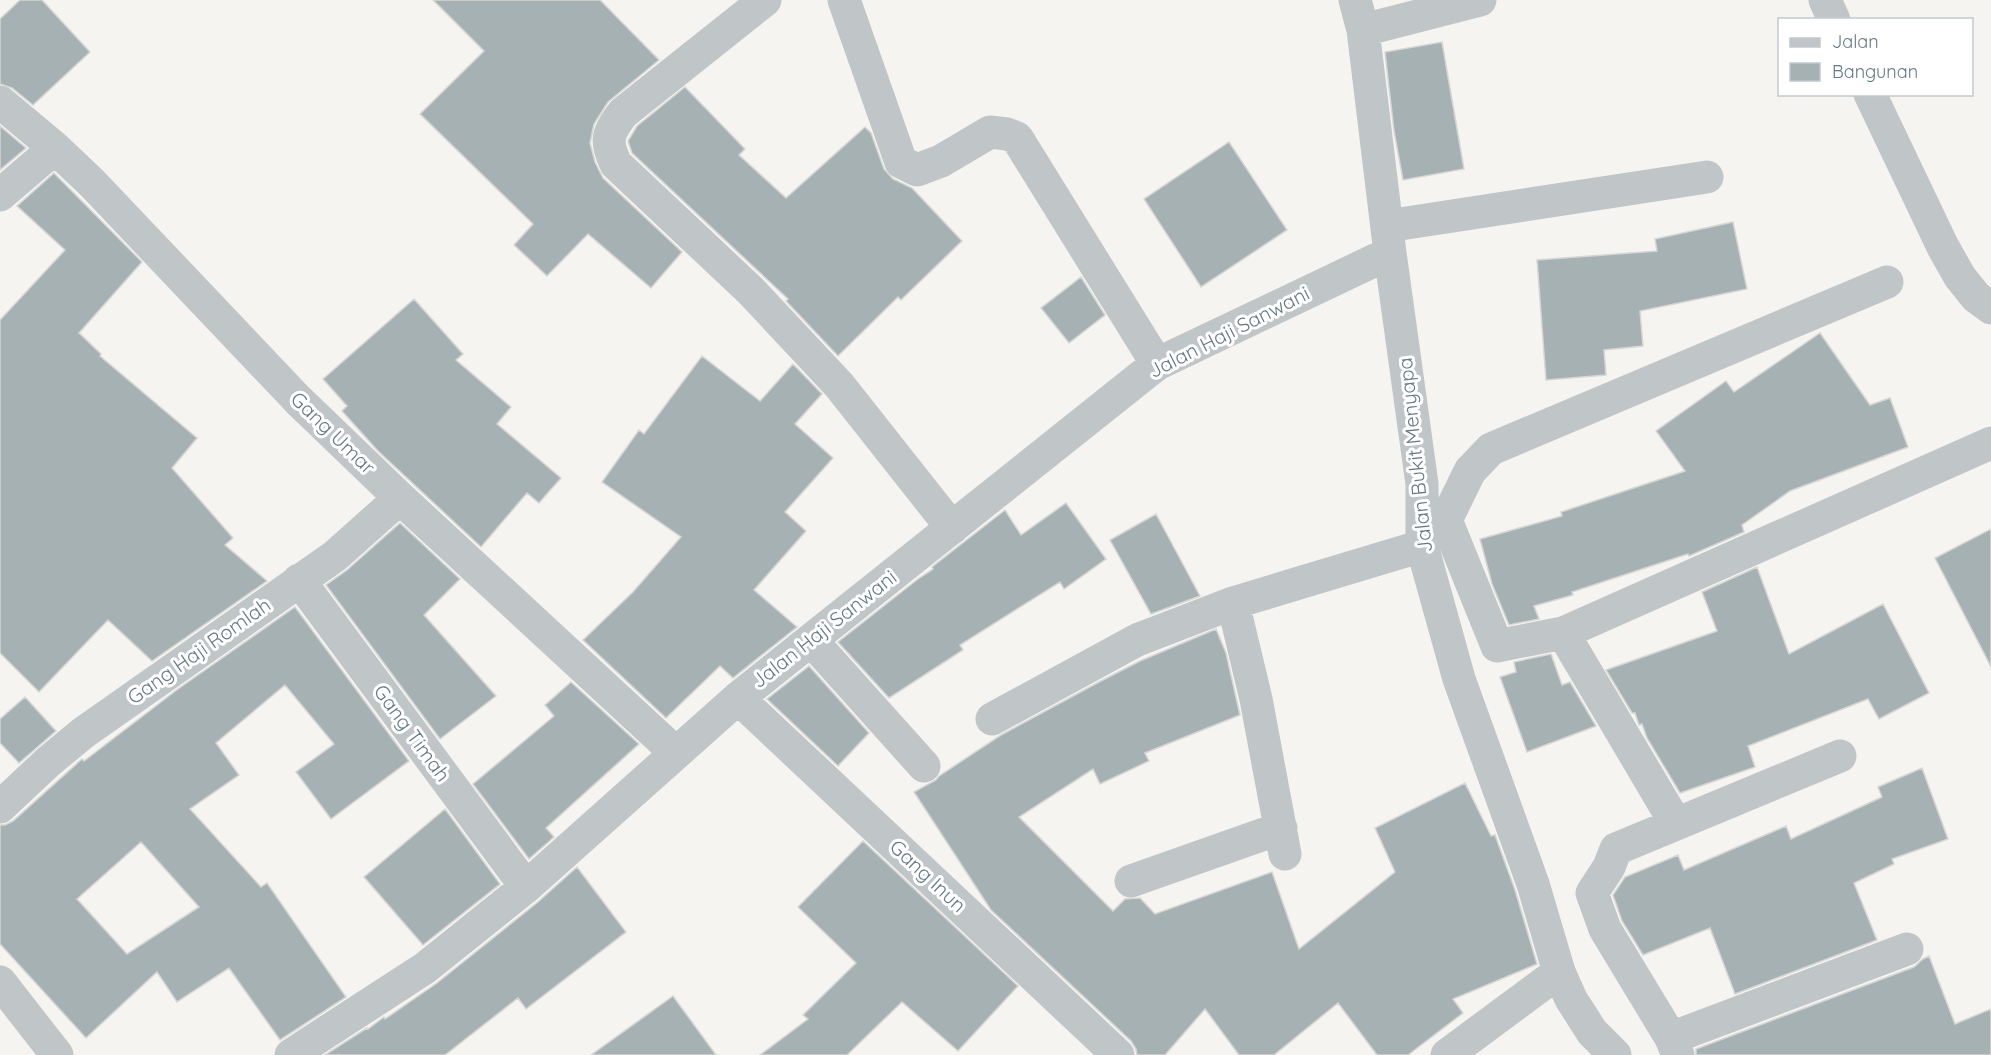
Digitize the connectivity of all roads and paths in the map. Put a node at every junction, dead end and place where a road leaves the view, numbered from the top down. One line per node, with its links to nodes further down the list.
1 (765, 0): 18 (street)
2 (844, 0): 15 (street)
3 (1480, 0): 5 (street)
4 (1825, 0): 6 (street)
5 (1359, 15): 12 (street, Jalan Bukit Menyapa)
6 (1833, 18)
7 (1871, 96): 14 (street)
8 (0, 102): 9 (street, Gang Umar)
9 (55, 148): 11 (street); 17 (street, Gang Umar)
10 (1707, 177): 12 (street, Jalan Haji Sanwani)
11 (0, 195)
12 (1388, 240): 15 (street, Jalan Haji Sanwani); 19 (street, Jalan Bukit Menyapa)
13 (1887, 282): 22 (street)
14 (1991, 308)
15 (1157, 364): 18 (street, Jalan Haji Sanwani)
16 (1991, 443): 22 (street)
17 (400, 498): 20 (street, Gang Haji Romlah); 26 (street, Gang Umar)
18 (952, 528): 23 (street, Jalan Haji Sanwani)
19 (1422, 546): 21 (street); 34 (street, Jalan Bukit Menyapa)
20 (299, 580): 29 (street, Gang Haji Romlah); 32 (street, Gang Timah)
21 (1233, 603): 25 (street); 31 (street)
22 (1563, 633): 30 (street)
23 (811, 640): 24 (street, Jalan Haji Sanwani); 28 (street)
24 (738, 698): 26 (street, Jalan Haji Sanwani); 39 (street, Gang Inun)
25 (993, 718)
26 (676, 753): 32 (street, Jalan Haji Sanwani)
27 (1839, 756): 30 (street)
28 (924, 766)
29 (0, 807)
30 (1676, 824): 36 (street)
31 (1131, 880)
32 (526, 887): 38 (street, Jalan Haji Sanwani)
33 (1906, 950): 36 (street)
34 (1559, 972): 40 (street); 41 (street, Jalan Bukit Menyapa)
35 (0, 982): 37 (street)
36 (1675, 1047)
37 (57, 1055)
38 (291, 1055)
39 (1118, 1055)
40 (1447, 1055)
41 (1615, 1055)

